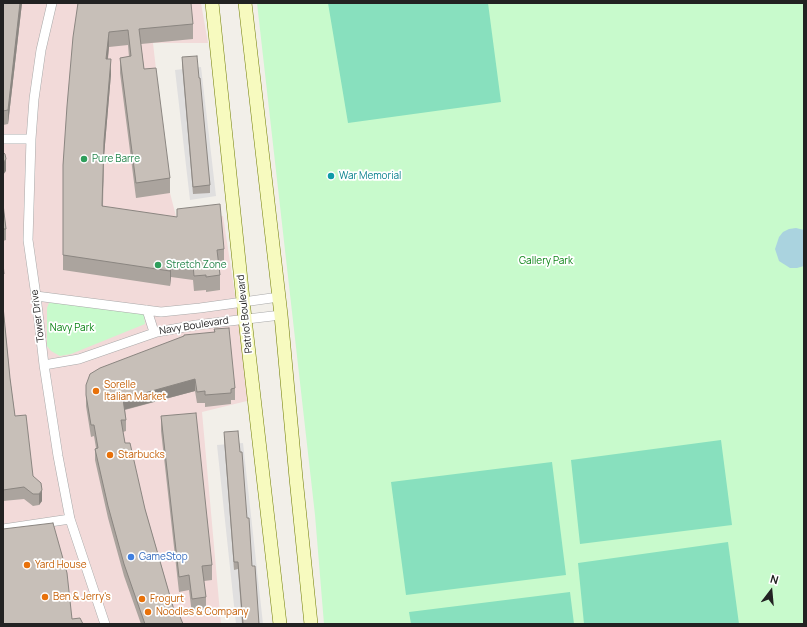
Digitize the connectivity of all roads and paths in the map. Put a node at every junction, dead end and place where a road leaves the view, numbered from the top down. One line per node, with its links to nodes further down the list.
1 (52, 3): 5 (street, Tower Drive)
2 (212, 3): 8 (main road, Patriot Boulevard)
3 (244, 3): 7 (main road)
4 (3, 139): 5 (street)
5 (31, 139): 6 (street, Tower Drive)
6 (36, 296): 9 (street, Navy Boulevard); 13 (street, Tower Drive)
7 (279, 297): 8 (street, Navy Boulevard); 10 (main road)
8 (244, 302): 9 (street, Navy Boulevard); 11 (main road, Patriot Boulevard)
9 (148, 310): 12 (street, Navy Boulevard)
10 (281, 315): 11 (street, Navy Boulevard); 18 (main road)
11 (245, 319): 12 (street, Navy Boulevard); 17 (main road, Patriot Boulevard)
12 (154, 332): 13 (street, Navy Boulevard)
13 (44, 365): 14 (street, Tower Drive)
14 (70, 519): 15 (street); 16 (street, Tower Drive)
15 (3, 529)
16 (105, 624)
17 (280, 624)
18 (311, 624)

